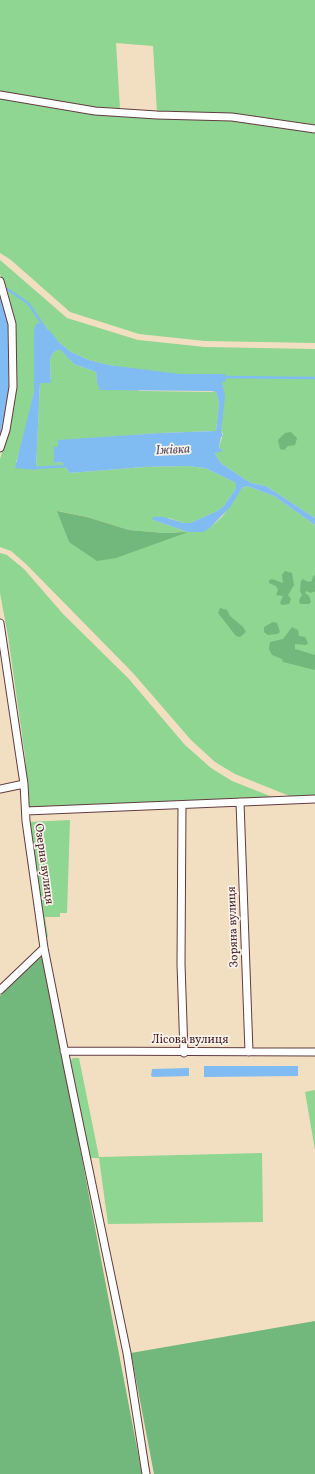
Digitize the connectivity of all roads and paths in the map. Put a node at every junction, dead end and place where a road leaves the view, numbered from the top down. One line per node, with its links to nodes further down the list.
1 (0, 95): 2 (street)
2 (315, 129)
3 (0, 281): 4 (street)
4 (0, 448)
5 (0, 623): 6 (street, Озерна вулиця)
6 (24, 784): 7 (street); 11 (street, Озерна вулиця)
7 (0, 789)
8 (315, 799): 9 (street)
9 (240, 802): 10 (street); 15 (street, Зоряна вулиця)
10 (182, 805): 11 (street); 17 (street)
11 (26, 811): 12 (street, Озерна вулиця)
12 (44, 948): 13 (street); 14 (street, Озерна вулиця)
13 (0, 990)
14 (64, 1051): 17 (street, Лісова вулиця); 18 (street, Озерна вулиця)
15 (249, 1052): 16 (street, Лісова вулиця); 17 (street, Лісова вулиця)
16 (315, 1052)
17 (184, 1053)
18 (146, 1474)

